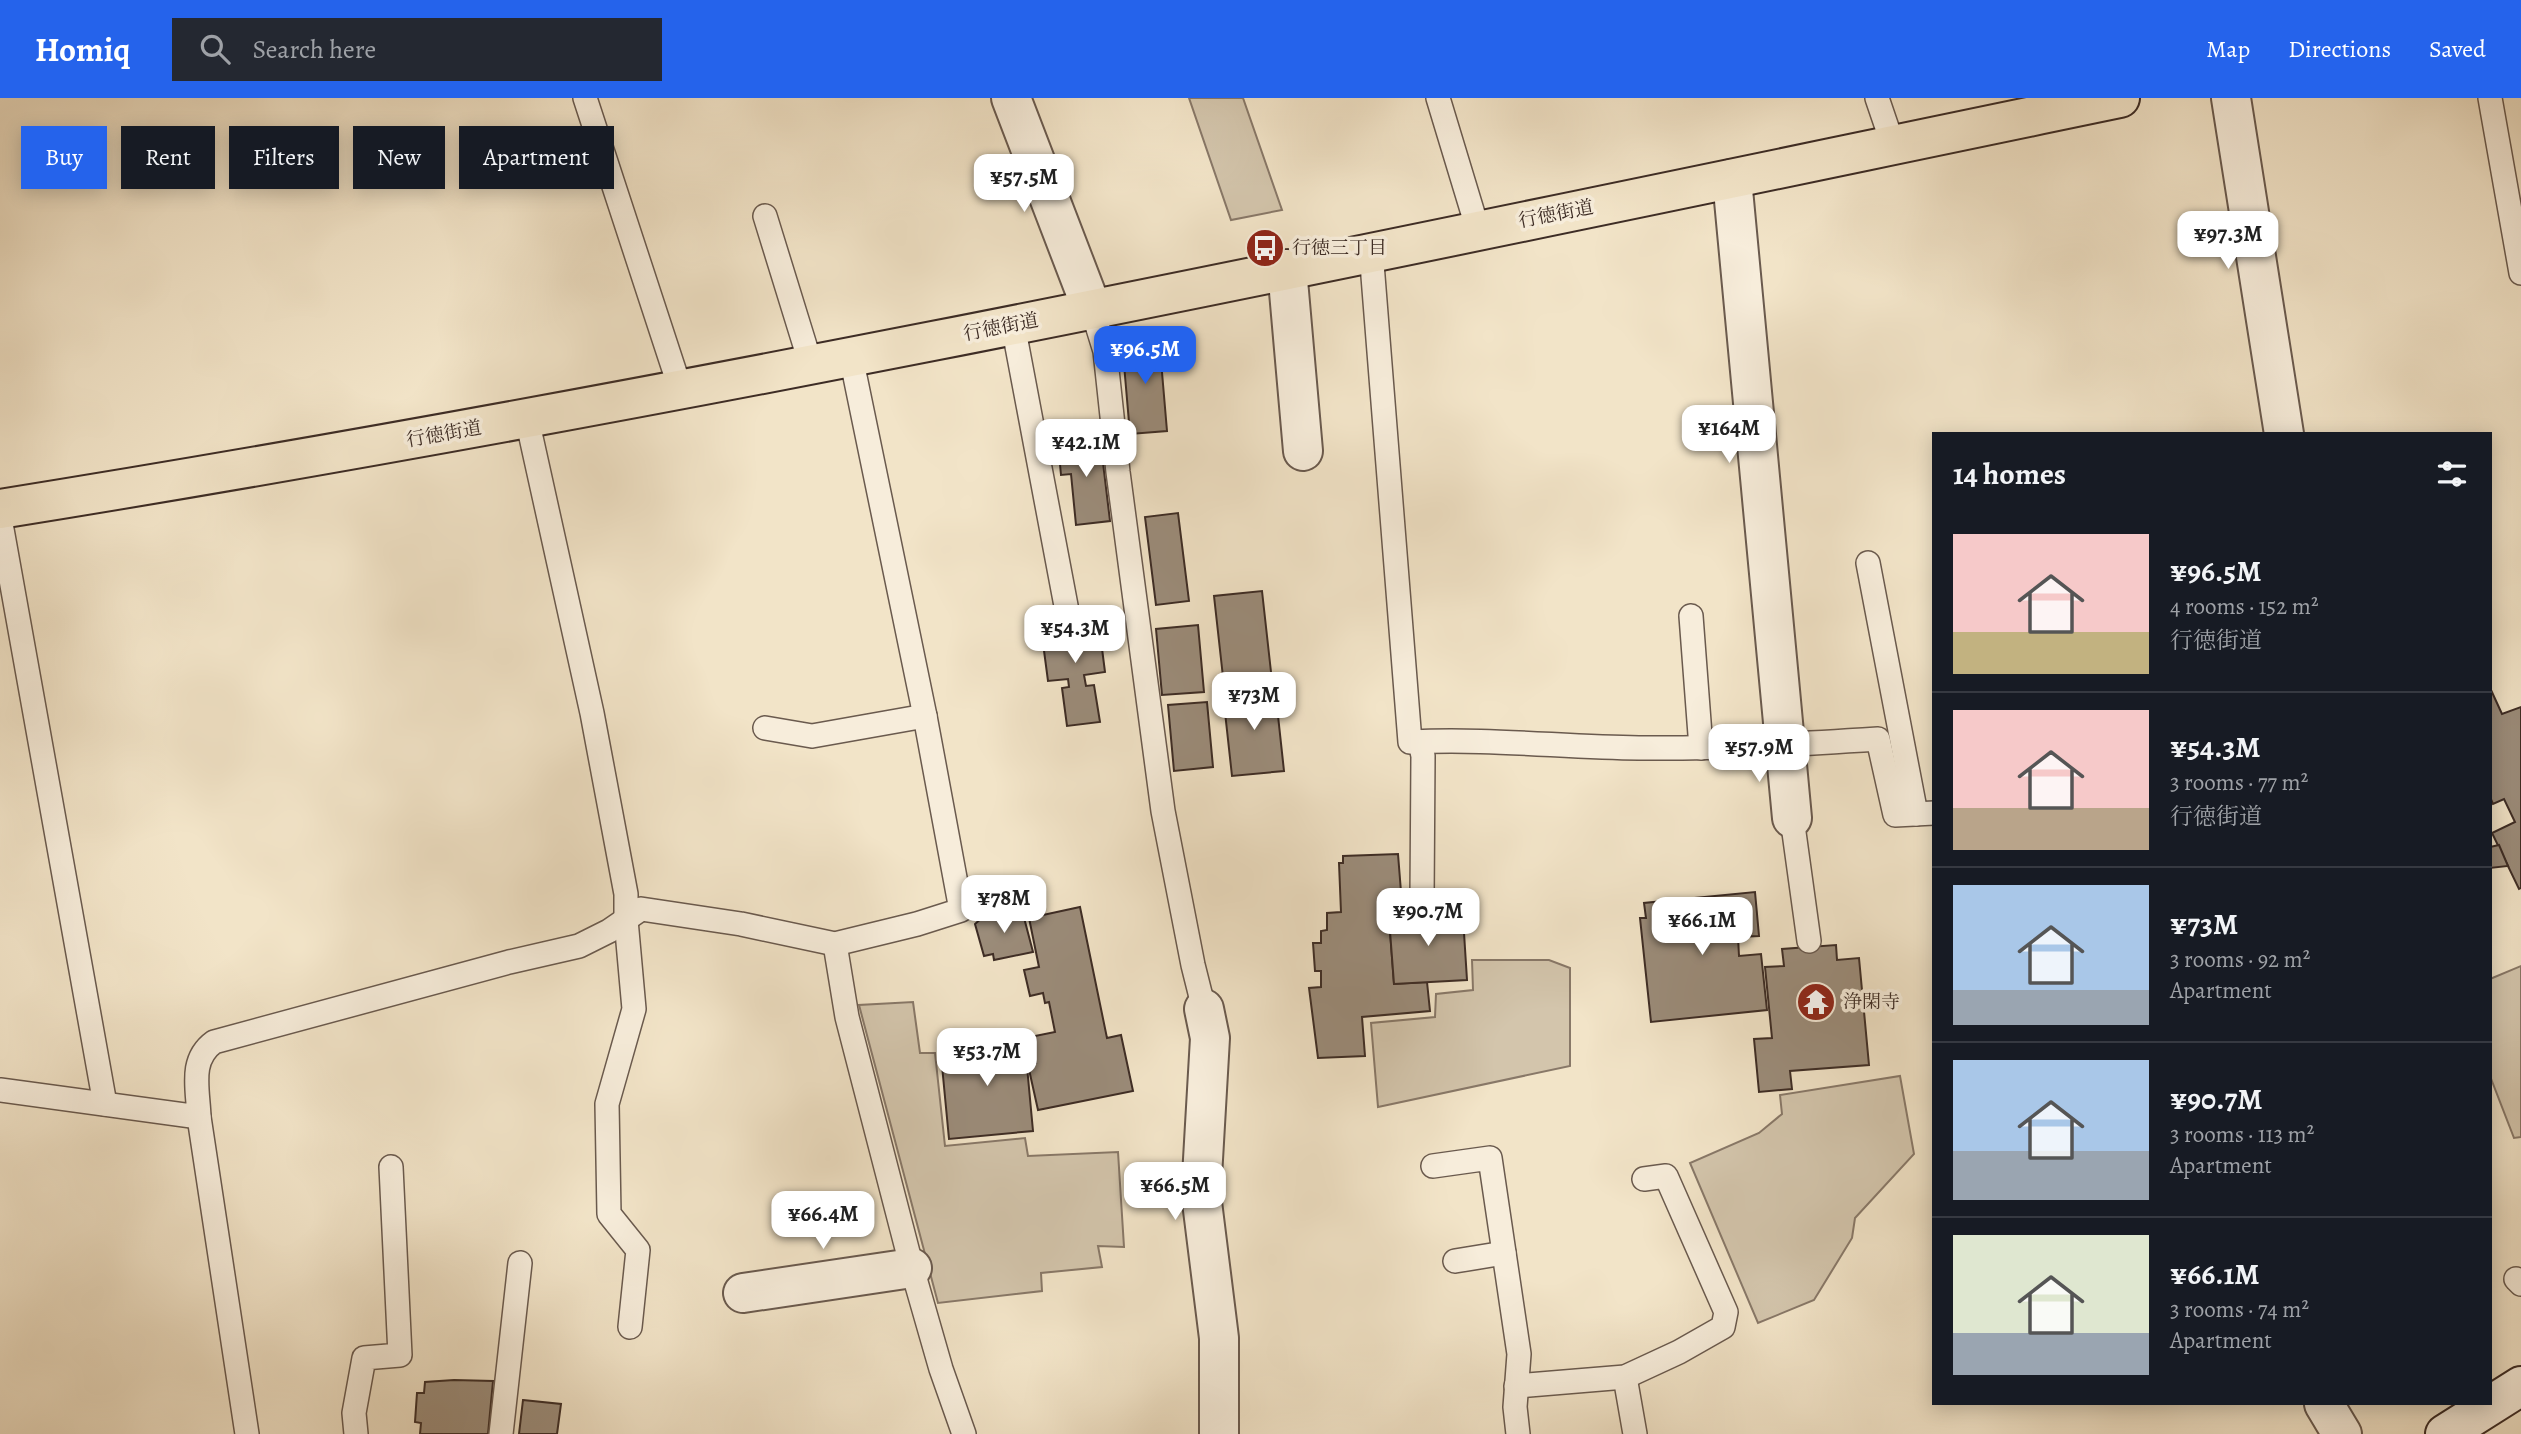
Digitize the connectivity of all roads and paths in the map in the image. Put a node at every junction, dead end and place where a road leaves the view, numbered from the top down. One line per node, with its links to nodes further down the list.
1 (585, 98): 19 (lane)
2 (1011, 98): 15 (street)
3 (1438, 98): 11 (lane)
4 (1877, 98): 8 (lane)
5 (2120, 98): 8 (main road, 行徳街道)
6 (2231, 98): 21 (street)
7 (2490, 98): 14 (lane)
8 (1893, 145): 9 (main road, 行徳街道)
9 (1732, 179): 11 (main road, 行徳街道); 31 (street)
10 (765, 216): 18 (lane)
11 (1478, 230): 12 (main road, 行徳街道)
12 (1371, 251): 13 (main road, 行徳街道); 30 (lane)
13 (1287, 269): 15 (main road, 行徳街道); 22 (street)
14 (2521, 273)
15 (1092, 309): 16 (main road, 行徳街道); 39 (lane)
16 (1013, 325): 17 (main road, 行徳街道); 26 (lane)
17 (851, 357): 18 (main road, 行徳街道); 28 (lane)
18 (811, 365): 19 (main road, 行徳街道)
19 (681, 391): 20 (main road, 行徳街道)
20 (527, 419): 23 (main road, 行徳街道); 36 (lane)
21 (2284, 432)
22 (1303, 452)
23 (0, 509)
24 (0, 518): 41 (lane)
25 (1868, 563): 33 (lane)
26 (1067, 611)
27 (1691, 617): 32 (lane)
28 (925, 716): 29 (lane); 38 (lane)
29 (765, 728)
30 (1420, 742): 32 (lane); 35 (lane)
31 (1786, 745): 32 (lane); 33 (lane); 34 (street)
32 (1701, 748)
33 (1925, 813)
34 (1792, 818): 37 (lane)
35 (1422, 900)
36 (626, 920): 38 (lane); 42 (lane); 51 (lane)
37 (1809, 941)
38 (835, 944): 49 (lane)
39 (1204, 1009): 62 (street)
40 (0, 1090): 41 (lane)
41 (105, 1104): 42 (lane)
42 (199, 1117): 58 (lane)
43 (1433, 1166): 46 (lane)
44 (391, 1167): 59 (lane)
45 (1644, 1179): 52 (lane)
46 (1504, 1253): 47 (lane); 53 (lane)
47 (1455, 1261)
48 (520, 1263): 60 (lane)
49 (912, 1268): 50 (street); 61 (lane)
50 (743, 1293)
51 (630, 1327)
52 (1625, 1377): 53 (lane); 64 (lane)
53 (1516, 1386): 63 (lane)
54 (2521, 1386): 55 (street)
55 (2492, 1404)
56 (2324, 1405): 65 (street)
57 (2491, 1405): 66 (street)
58 (247, 1434)
59 (356, 1434)
60 (501, 1434)
61 (964, 1434)
62 (1219, 1434)
63 (1518, 1434)
64 (1635, 1434)
65 (2342, 1434)
66 (2445, 1434)

